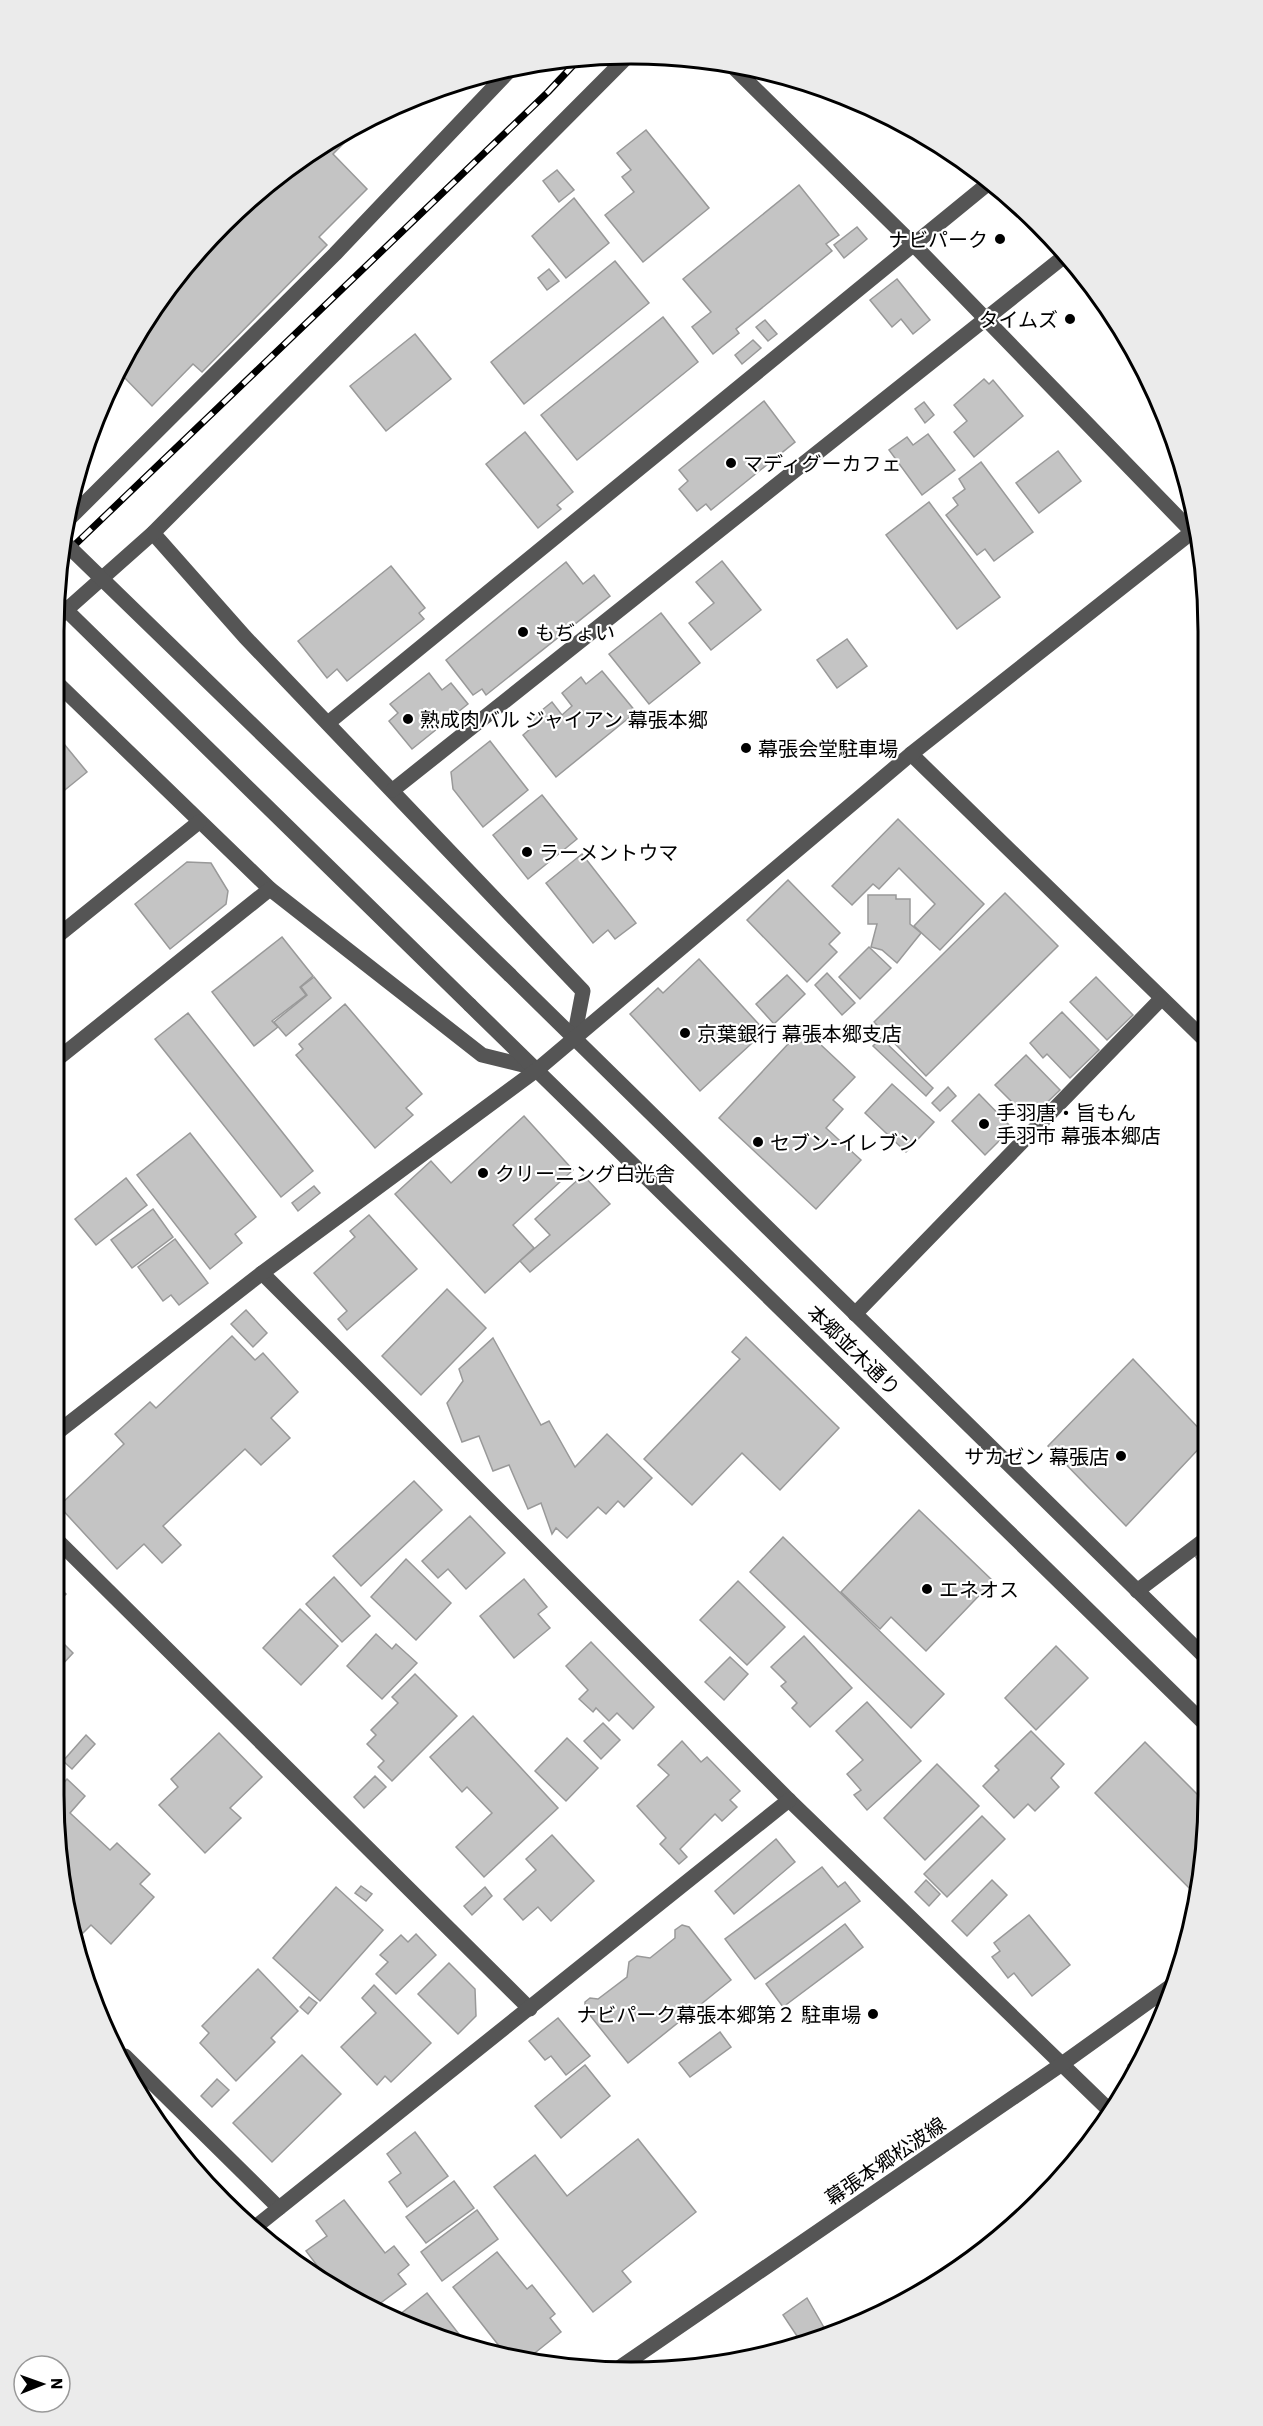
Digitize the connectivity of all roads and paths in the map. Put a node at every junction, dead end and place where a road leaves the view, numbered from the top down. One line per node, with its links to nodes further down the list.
1 (619, 65): 10 (street)
2 (741, 75): 5 (street)
3 (500, 80): 8 (street)
4 (984, 187): 5 (street)
5 (914, 245): 7 (street); 16 (street)
6 (1060, 260): 7 (street)
7 (984, 320): 9 (street); 18 (street)
8 (78, 510)
9 (1189, 526)
10 (153, 533): 14 (street); 16 (street)
11 (1191, 537): 17 (street)
12 (70, 548): 24 (street, 本郷並木通り, bridge)
13 (65, 609): 26 (street, 本郷並木通り, bridge)
14 (65, 611)
15 (64, 690): 19 (street)
16 (328, 723): 18 (street)
17 (911, 754): 22 (street); 24 (street)
18 (393, 790): 24 (street)
19 (199, 822): 20 (street); 21 (street)
20 (270, 889): 25 (street); 26 (street)
21 (64, 931)
22 (1161, 999): 23 (street); 28 (street)
23 (1198, 1033)
24 (574, 1038): 26 (street); 28 (street, 本郷並木通り)
25 (64, 1053)
26 (538, 1069): 27 (street); 34 (street, 本郷並木通り)
27 (262, 1273): 29 (street); 35 (street)
28 (855, 1314): 32 (street, 本郷並木通り)
29 (64, 1427)
30 (1198, 1545): 32 (street)
31 (64, 1547): 37 (street)
32 (1137, 1591): 33 (street, 本郷並木通り)
33 (1198, 1650)
34 (1198, 1716)
35 (789, 1800): 37 (street); 39 (street)
36 (1163, 1991): 39 (street, 幕張本郷松波線)
37 (530, 2009): 41 (street)
38 (132, 2063): 41 (street)
39 (1062, 2064): 40 (street); 43 (street, 幕張本郷松波線)
40 (1105, 2107)
41 (279, 2208): 42 (street)
42 (260, 2223)
43 (628, 2362)

